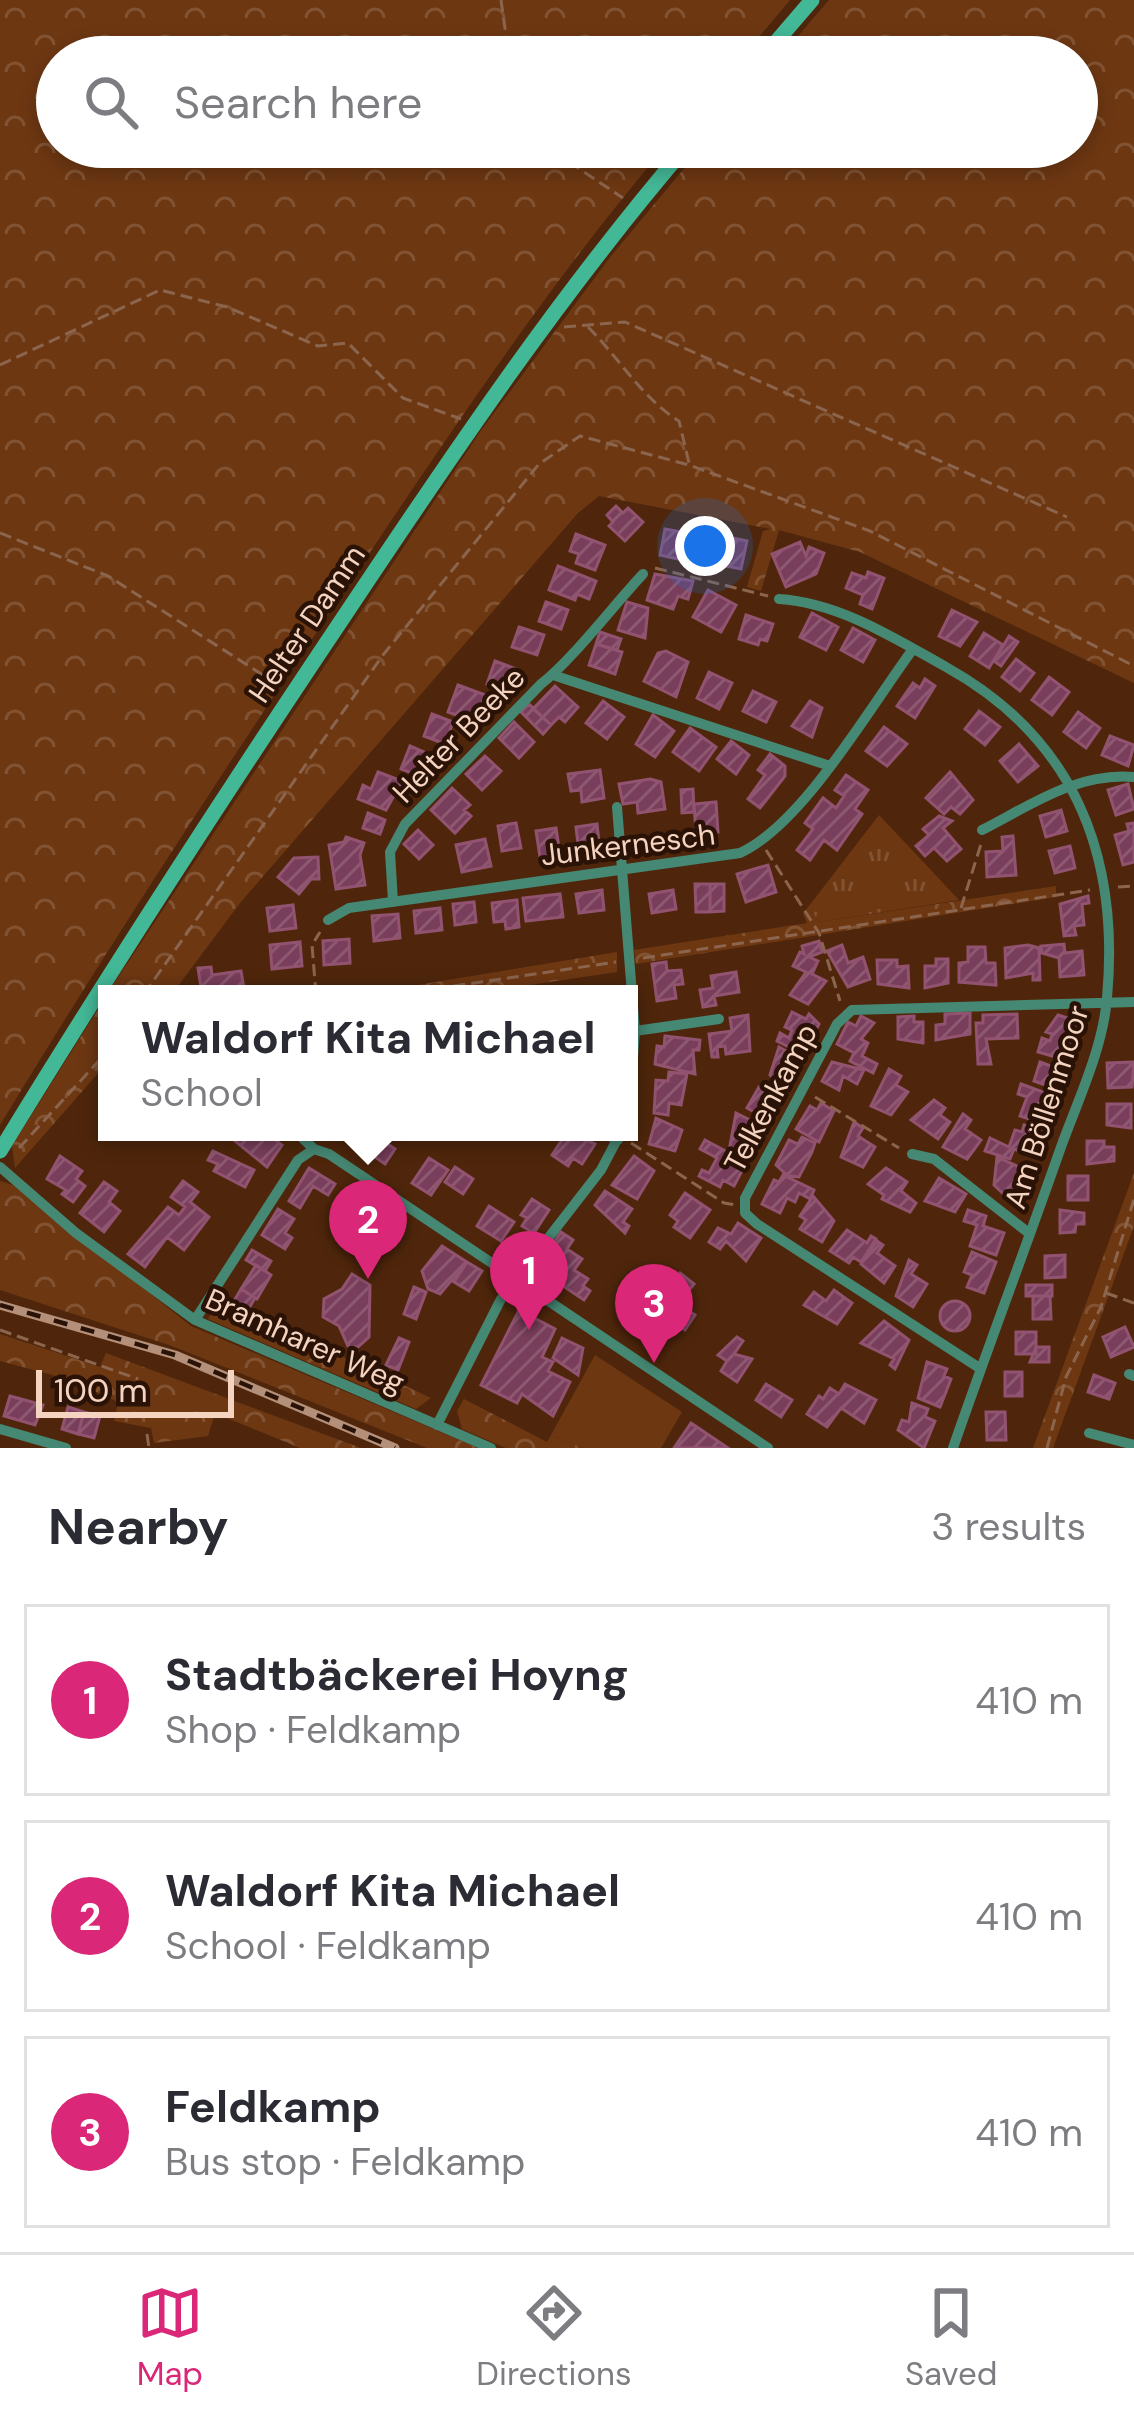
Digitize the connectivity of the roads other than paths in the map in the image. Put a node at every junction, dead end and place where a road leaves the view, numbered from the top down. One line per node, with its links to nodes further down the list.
1 (812, 0): 2 (street)
2 (781, 36)
3 (668, 168): 16 (street, Helter Damm)
4 (643, 574): 7 (street, Helter Beeke)
5 (779, 598): 6 (street, Am Böllenmoor)
6 (913, 649): 8 (street, Junkernesch); 10 (street, Am Böllenmoor)
7 (556, 676): 8 (street, Helter Beeke); 14 (street, Helter Beeke)
8 (827, 765): 13 (street, Junkernesch)
9 (1134, 777): 10 (street)
10 (1072, 784): 12 (street); 20 (street, Am Böllenmoor)
11 (617, 807): 13 (street)
12 (982, 830)
13 (625, 871): 14 (street, Junkernesch); 17 (street)
14 (393, 902): 15 (street, Junkernesch)
15 (328, 920)
16 (104, 985)
17 (632, 985)
18 (98, 995): 27 (street, Helter Damm)
19 (1134, 1001): 20 (street, Telkenkamp)
20 (1107, 1003): 28 (street, Am Böllenmoor); 31 (street, Telkenkamp)
21 (719, 1019): 22 (street)
22 (638, 1031)
23 (306, 1141): 25 (street)
24 (617, 1141): 29 (street)
25 (314, 1149): 29 (street); 30 (street)
26 (912, 1154): 28 (street, Am Böllenmoor)
27 (1, 1162): 30 (street, Bramharer Weg)
28 (1030, 1234): 31 (street, Am Böllenmoor)
29 (515, 1280): 32 (street); 38 (street)
30 (195, 1320): 32 (street, Bramharer Weg)
31 (981, 1369): 39 (street, Am Böllenmoor)
32 (437, 1425): 37 (street, Bramharer Weg)
33 (0, 1429): 36 (street)
34 (1089, 1433): 35 (street)
35 (1134, 1445)
36 (58, 1447)
37 (491, 1448)
38 (768, 1448)
39 (953, 1448)

